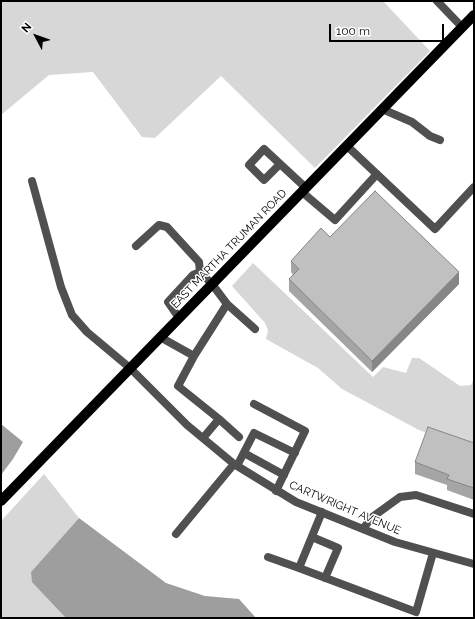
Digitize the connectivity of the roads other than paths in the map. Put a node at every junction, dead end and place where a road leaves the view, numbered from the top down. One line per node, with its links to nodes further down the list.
1 (439, 2): 3 (street)
2 (474, 15): 3 (main road, EAST MARTHA TRUMAN ROAD)
3 (462, 27): 4 (main road, EAST MARTHA TRUMAN ROAD)
4 (382, 109): 5 (street); 6 (main road, EAST MARTHA TRUMAN ROAD)
5 (440, 140)
6 (347, 146): 8 (street); 11 (main road, EAST MARTHA TRUMAN ROAD)
7 (280, 164): 11 (street)
8 (377, 174): 10 (street); 11 (street)
9 (32, 181): 20 (street, CARTWRIGHT AVENUE)
10 (474, 187)
11 (304, 190): 14 (main road, EAST MARTHA TRUMAN ROAD)
12 (136, 246): 13 (street)
13 (200, 272): 14 (street); 16 (street)
14 (212, 284): 15 (street); 16 (main road, EAST MARTHA TRUMAN ROAD)
15 (227, 304): 17 (street); 19 (street)
16 (179, 318): 18 (main road, EAST MARTHA TRUMAN ROAD)
17 (255, 329)
18 (160, 337): 19 (street); 20 (main road, EAST MARTHA TRUMAN ROAD)
19 (194, 356): 22 (street)
20 (130, 368): 24 (street, CARTWRIGHT AVENUE); 30 (main road, EAST MARTHA TRUMAN ROAD)
21 (254, 404): 26 (street)
22 (219, 419): 23 (street); 24 (street)
23 (239, 437)
24 (203, 438): 27 (street, CARTWRIGHT AVENUE)
25 (244, 453): 26 (street); 27 (street); 28 (street)
26 (295, 453): 28 (street)
27 (235, 465): 29 (street, CARTWRIGHT AVENUE); 34 (street)
28 (284, 475): 29 (street)
29 (276, 491): 31 (street, CARTWRIGHT AVENUE)
30 (1, 501)
31 (322, 512): 33 (street, CARTWRIGHT AVENUE); 35 (street)
32 (474, 514): 33 (street)
33 (363, 529): 36 (street, CARTWRIGHT AVENUE)
34 (176, 534)
35 (312, 537): 39 (street); 40 (street)
36 (433, 553): 38 (street, CARTWRIGHT AVENUE); 40 (street)
37 (268, 557): 39 (street)
38 (474, 564)
39 (299, 568): 40 (street)
40 (325, 578)

